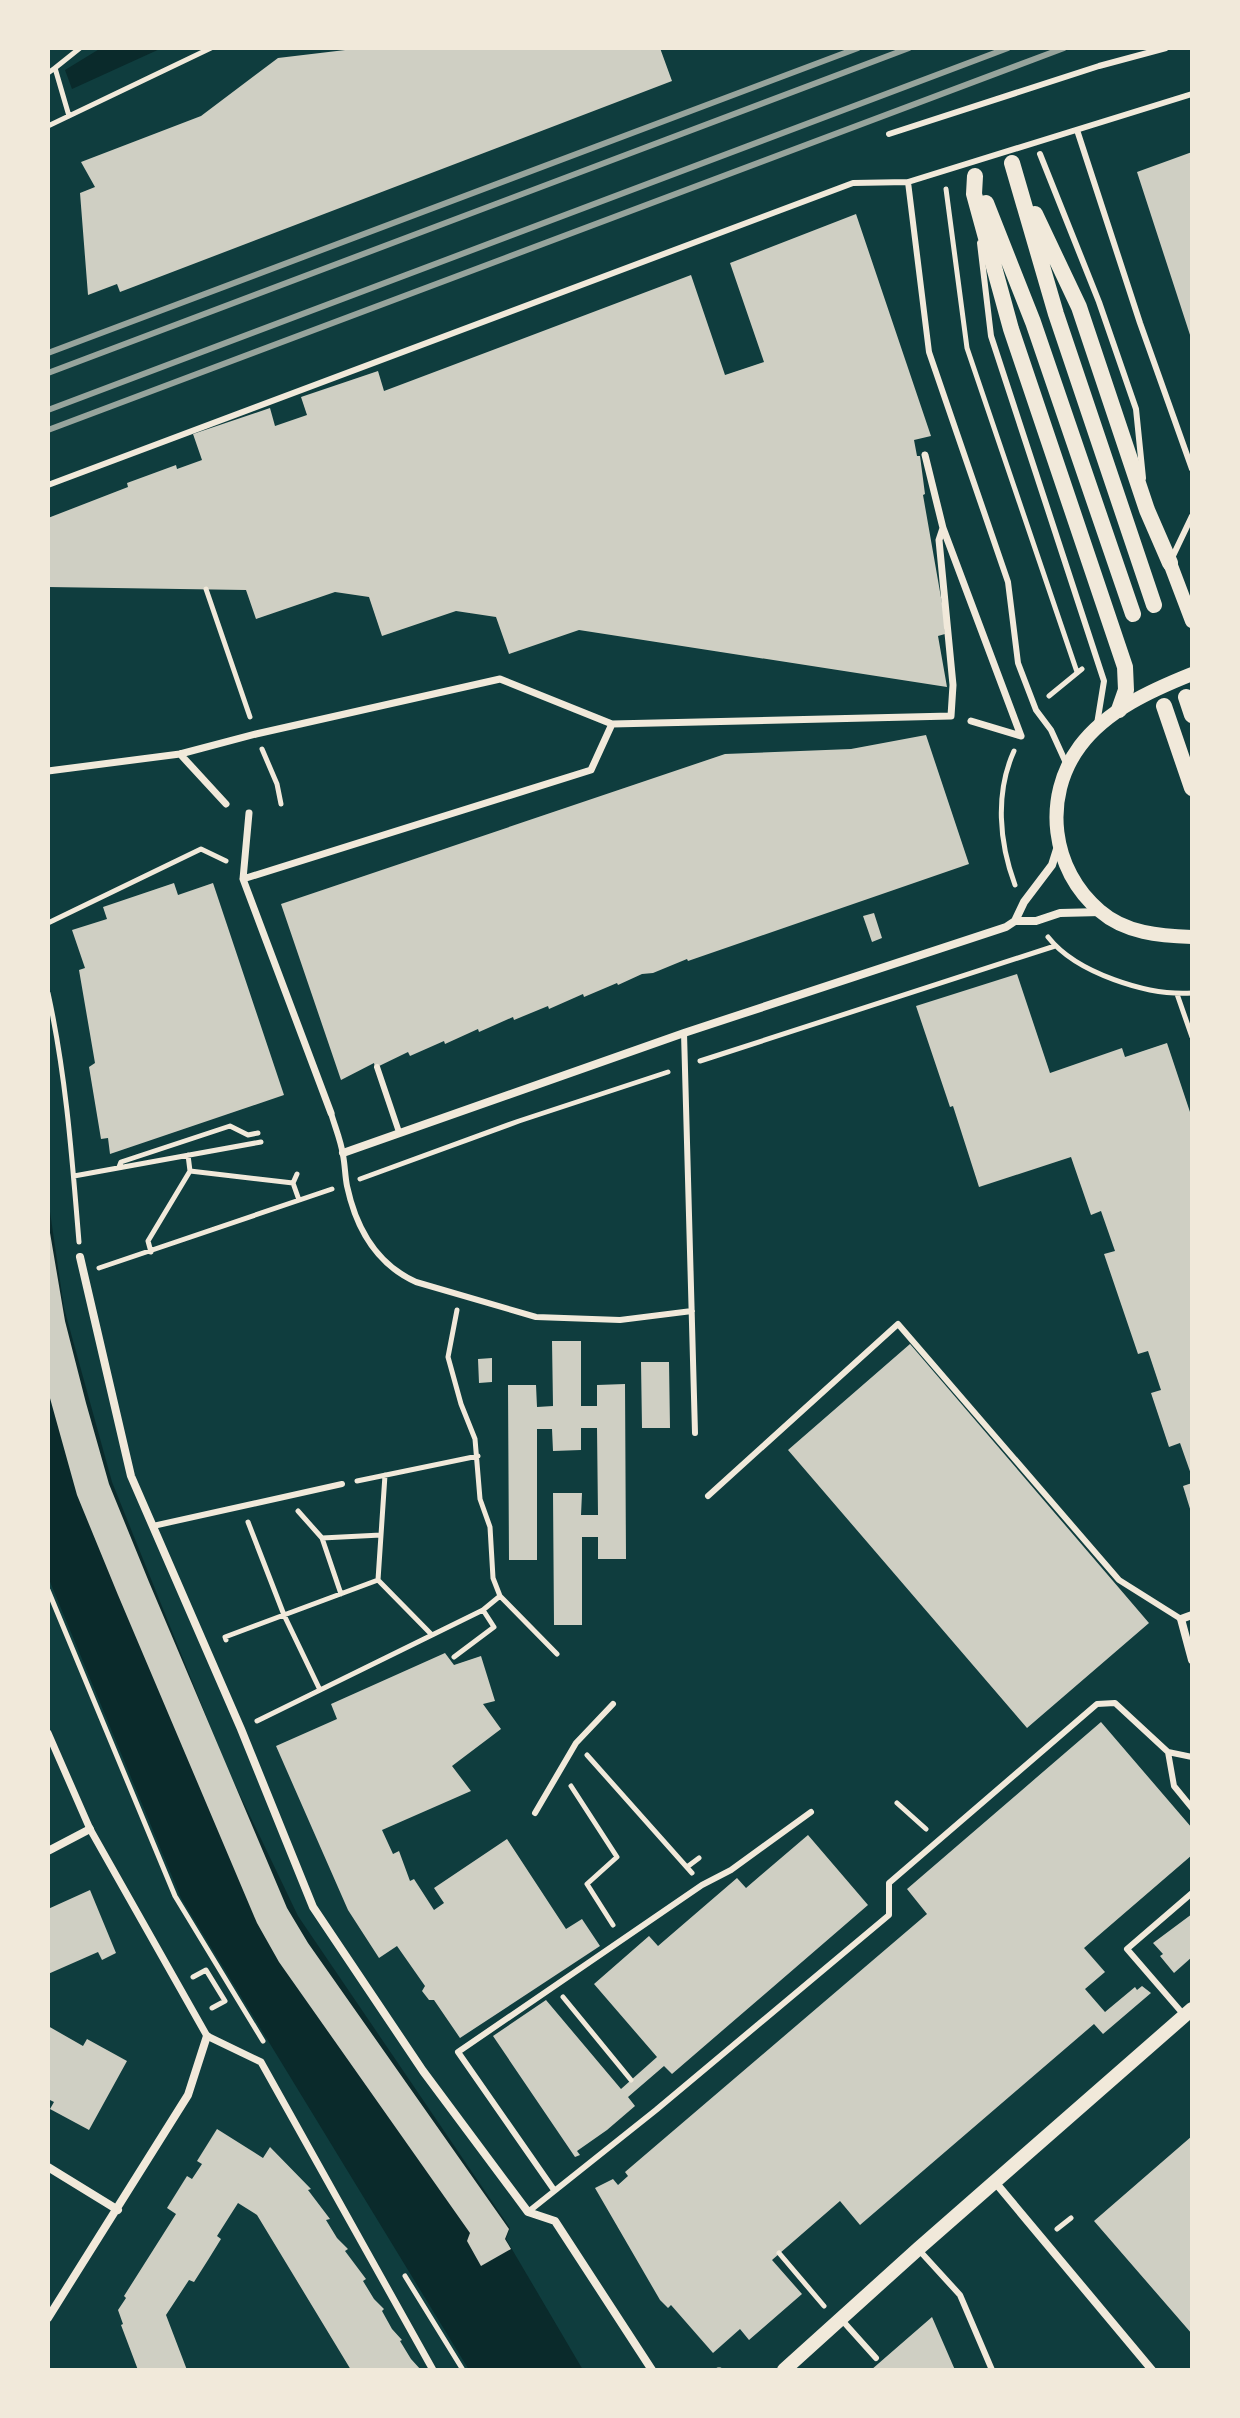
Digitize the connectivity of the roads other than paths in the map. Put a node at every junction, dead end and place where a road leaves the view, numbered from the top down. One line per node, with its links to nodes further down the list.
1 (1166, 48): 4 (lane)
2 (1192, 94): 3 (lane)
3 (1077, 130): 6 (lane); 9 (lane)
4 (889, 134)
5 (1040, 154): 11 (lane)
6 (908, 182): 10 (lane); 27 (lane)
7 (974, 194): 16 (main road); 21 (main road); 25 (lane)
8 (925, 455): 13 (street)
9 (1192, 469)
10 (48, 485)
11 (1147, 510): 14 (main road); 15 (main road)
12 (1192, 516): 14 (lane)
13 (943, 528): 23 (street); 24 (street)
14 (1170, 563): 17 (street)
15 (1154, 605)
16 (1133, 614)
17 (1192, 621)
18 (1192, 674): 21 (street)
19 (1186, 697): 22 (main road)
20 (1164, 706): 29 (main road)
21 (1119, 710): 25 (street)
22 (1192, 715)
23 (971, 721)
24 (612, 724): 26 (street); 33 (street)
25 (1096, 728): 27 (street)
26 (180, 754): 28 (street); 30 (street)
27 (1067, 768): 32 (street)
28 (48, 771)
29 (1192, 788)
30 (226, 804)
31 (249, 813): 33 (street)
32 (1058, 846): 34 (street); 35 (street)
33 (243, 879): 39 (street)
34 (1101, 912): 35 (street); 36 (street)
35 (1015, 921): 37 (street)
36 (1191, 938)
37 (684, 1033): 40 (street); 43 (lane)
38 (377, 1067): 40 (lane)
39 (331, 1113): 41 (lane)
40 (399, 1132): 41 (street)
41 (343, 1153): 43 (lane)
42 (80, 1257): 47 (street)
43 (692, 1311): 44 (lane)
44 (695, 1433)
45 (342, 1484): 47 (lane)
46 (708, 1496): 49 (lane)
47 (153, 1526): 67 (street)
48 (1192, 1615): 49 (street)
49 (1181, 1619): 50 (street)
50 (1192, 1660)
51 (613, 1704): 57 (lane)
52 (48, 1733): 58 (street)
53 (1168, 1752): 54 (lane); 55 (lane); 65 (lane)
54 (1192, 1757)
55 (1192, 1808)
56 (811, 1812): 65 (lane)
57 (535, 1813)
58 (90, 1829): 59 (street); 62 (street)
59 (48, 1851)
60 (1192, 1893): 61 (lane)
61 (1188, 2013): 64 (street)
62 (207, 2036): 66 (street); 72 (street)
63 (48, 2167): 66 (street)
64 (995, 2182): 68 (street); 76 (street)
65 (554, 2190): 67 (lane)
66 (118, 2210): 69 (street)
67 (528, 2212): 73 (street)
68 (918, 2249): 70 (street); 75 (lane)
69 (48, 2318)
70 (839, 2320): 71 (lane); 74 (street)
71 (876, 2358)
72 (433, 2370)
73 (652, 2370)
74 (784, 2370)
75 (992, 2370)
76 (1152, 2370)

